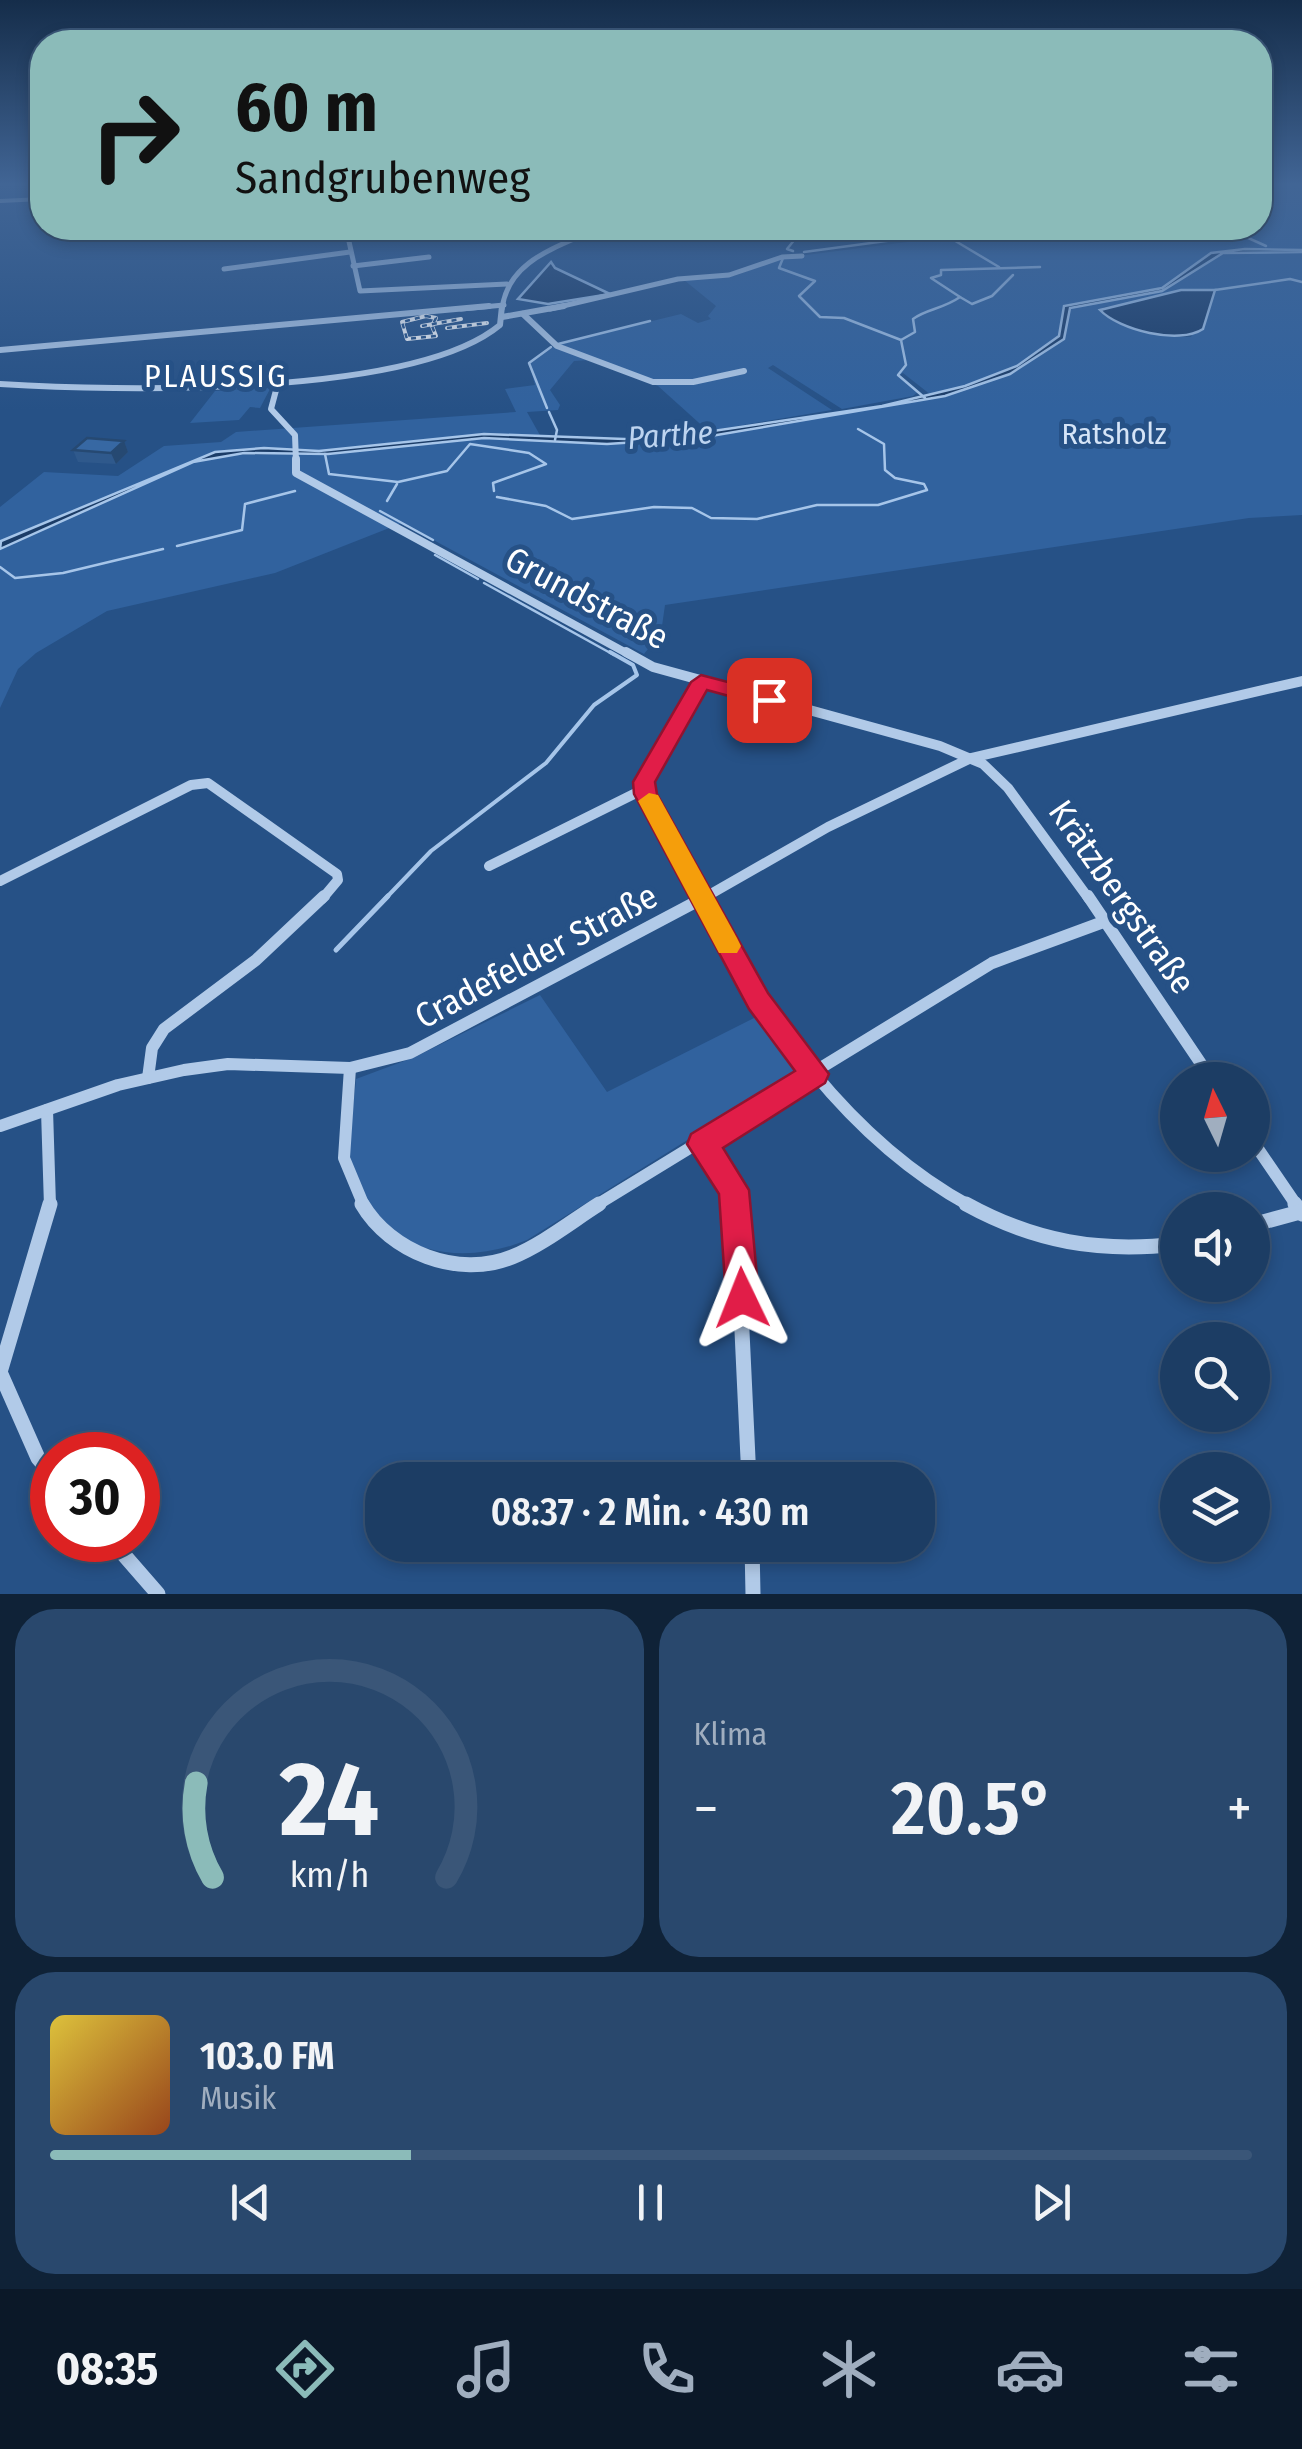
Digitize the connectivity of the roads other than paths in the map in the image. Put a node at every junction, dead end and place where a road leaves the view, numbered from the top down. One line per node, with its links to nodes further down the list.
1 (288, 260): 7 (street)
2 (352, 260): 6 (street)
3 (396, 260): 6 (street)
4 (530, 260): 8 (street)
5 (771, 260): 10 (street)
6 (353, 266): 8 (street)
7 (224, 269)
8 (507, 284): 9 (street)
9 (504, 304): 11 (street); 12 (street)
10 (523, 314): 11 (street); 13 (street)
11 (502, 317): 14 (street)
12 (0, 350)
13 (744, 371)
14 (279, 379): 15 (street); 17 (street, Grundstraße)
15 (0, 384)
16 (1302, 681): 18 (street, Cradefelder Straße)
17 (701, 682): 18 (street, Grundstraße); 19 (street)
18 (971, 758): 22 (street, Cradefelder Straße); 23 (street, Krätzbergstraße)
19 (644, 789): 20 (street); 22 (street)
20 (488, 866)
21 (0, 881): 27 (street)
22 (702, 898): 25 (street, Cradefelder Straße); 26 (street)
23 (1106, 921): 24 (street, Krätzbergstraße); 26 (street)
24 (1200, 1062)
25 (350, 1068): 27 (street, Cradefelder Straße); 30 (street)
26 (814, 1074): 30 (street); 34 (street)
27 (148, 1078): 28 (street, Cradefelder Straße)
28 (47, 1110): 29 (street, Cradefelder Straße); 35 (street)
29 (0, 1126)
30 (702, 1144): 37 (street)
31 (1270, 1167): 32 (street)
32 (1301, 1213): 33 (street)
33 (1270, 1220)
34 (1160, 1247)
35 (0, 1372): 36 (street)
36 (30, 1440)
37 (748, 1462)
38 (130, 1562): 40 (street)
39 (752, 1562): 41 (street)
40 (158, 1594)
41 (753, 1594)

